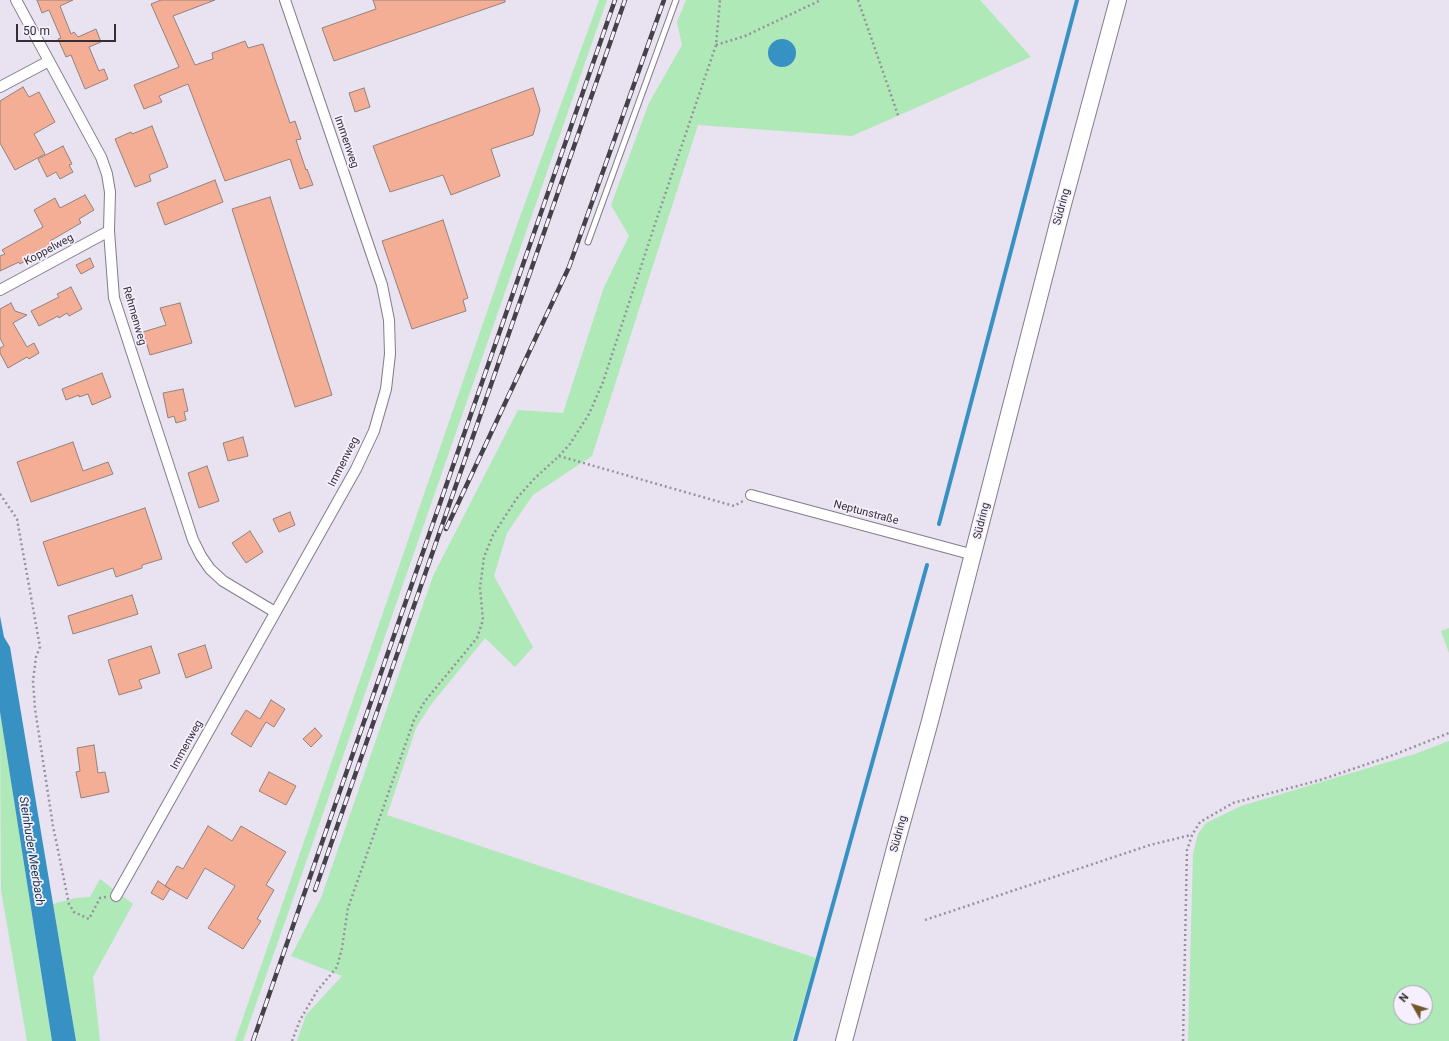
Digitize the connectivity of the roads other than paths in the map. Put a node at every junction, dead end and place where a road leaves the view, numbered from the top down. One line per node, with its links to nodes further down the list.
1 (16, 0): 5 (street, Rehmenweg)
2 (285, 0): 12 (street, Immenweg)
3 (676, 0): 8 (lane)
4 (1118, 0): 11 (main road, Südring)
5 (49, 61): 6 (street); 7 (street, Rehmenweg)
6 (0, 87)
7 (109, 231): 9 (street, Koppelweg); 12 (street, Rehmenweg)
8 (588, 242)
9 (0, 290)
10 (751, 495): 11 (street, Neptunstraße)
11 (974, 554): 14 (main road, Südring)
12 (275, 612): 13 (street, Immenweg)
13 (116, 896)
14 (844, 1041)

